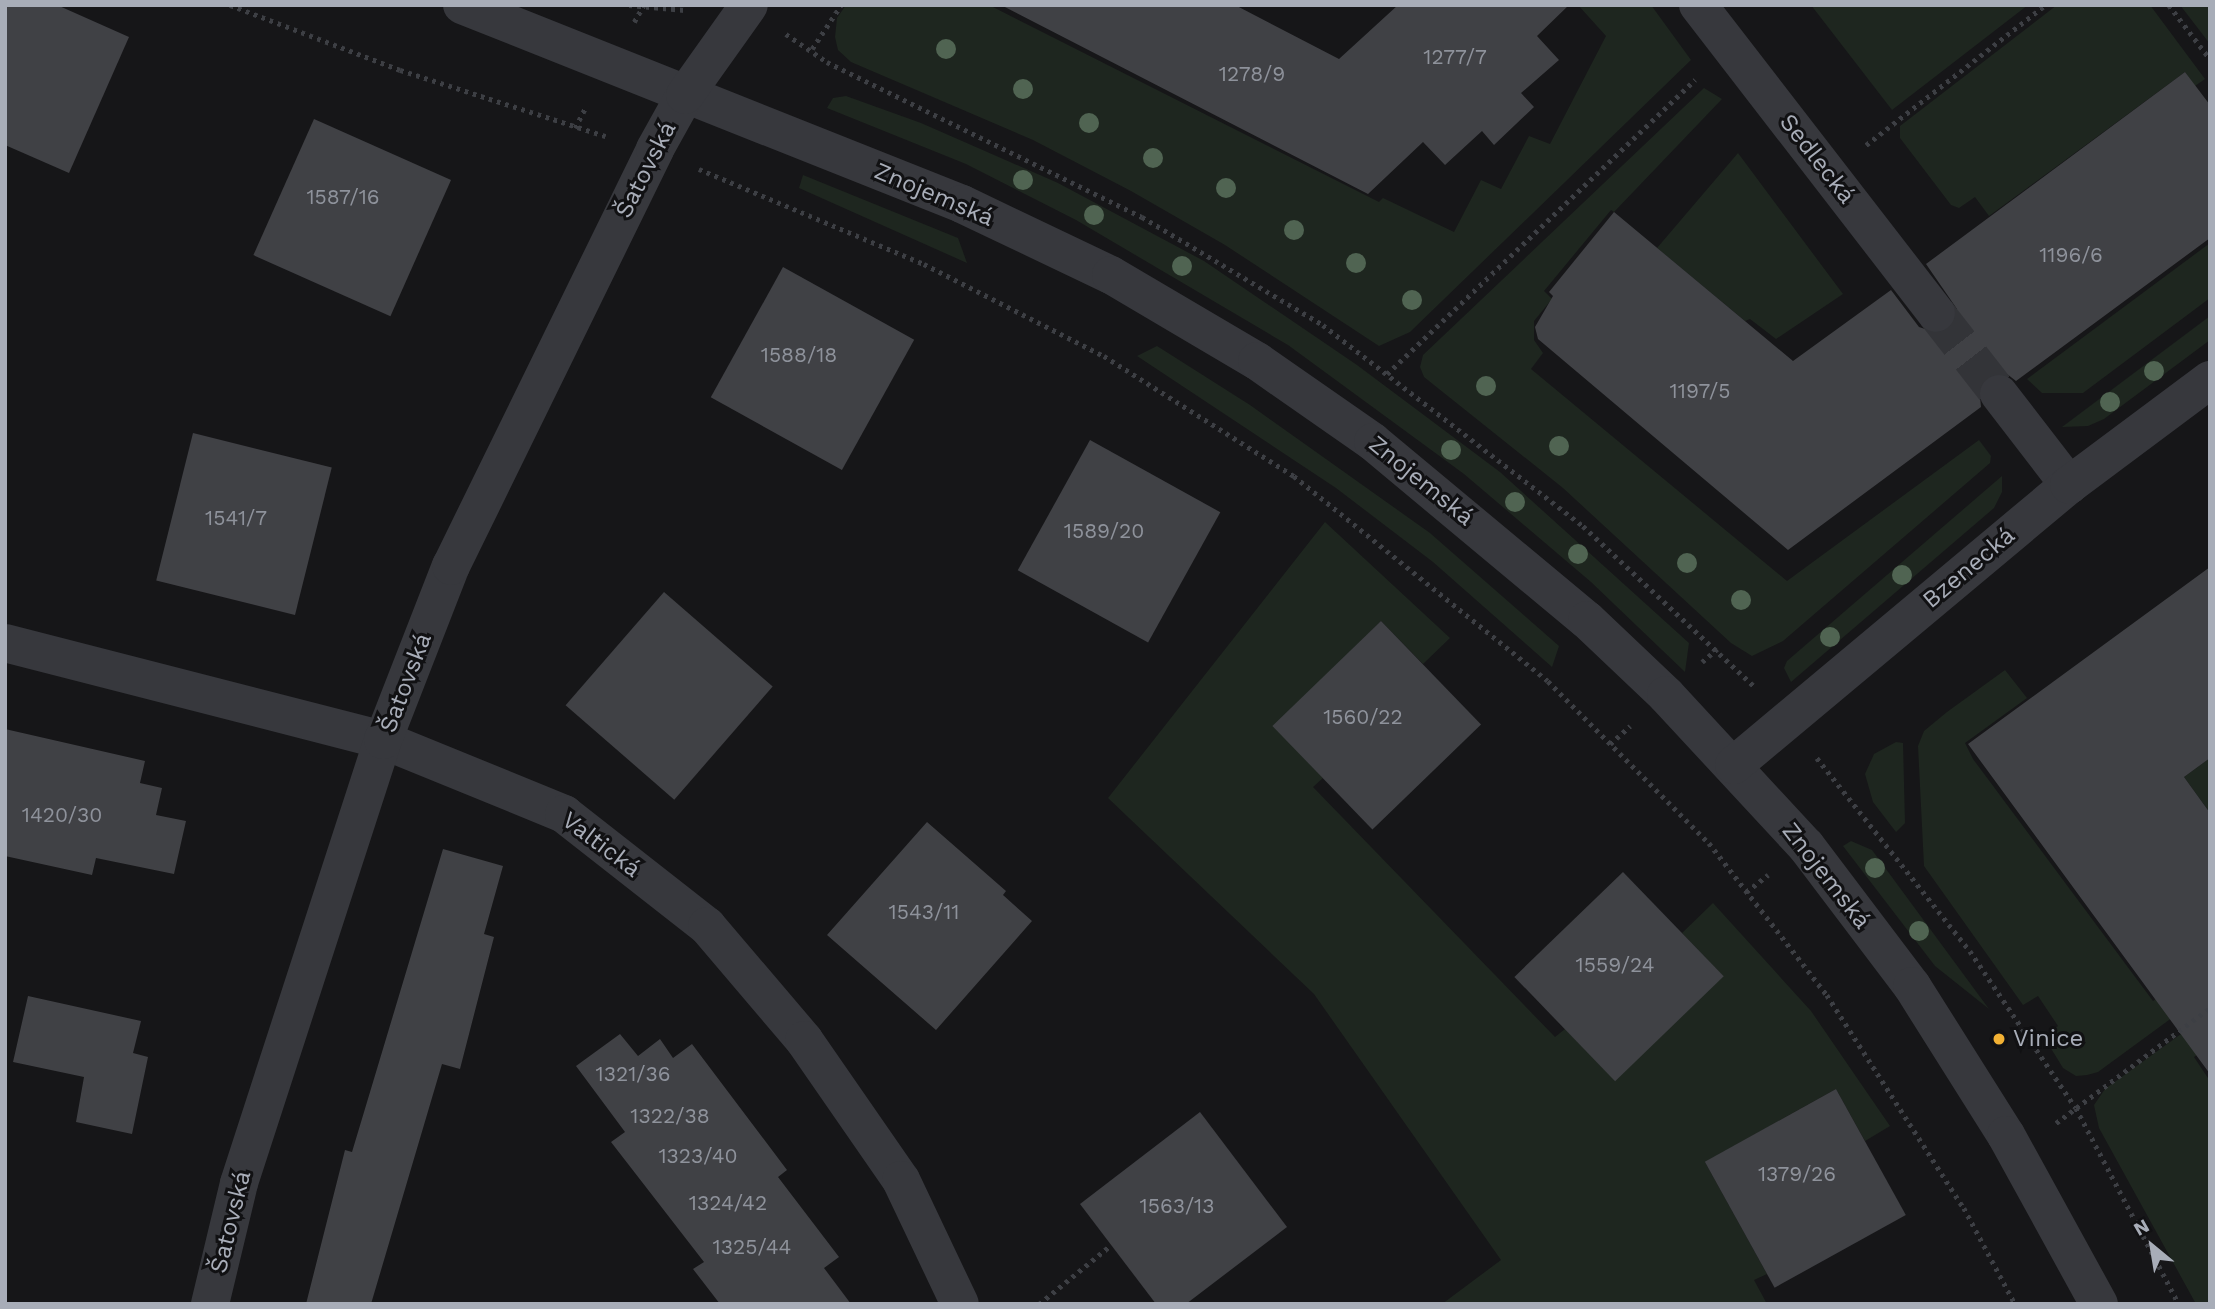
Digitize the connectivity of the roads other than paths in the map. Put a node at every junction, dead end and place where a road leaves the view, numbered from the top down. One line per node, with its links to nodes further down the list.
1 (462, 5): 4 (street, Znojemská)
2 (1698, 5): 5 (street, Sedlecká)
3 (742, 7): 4 (street, Šatovská)
4 (685, 95): 10 (street, Šatovská); 11 (street, Znojemská)
5 (1936, 313)
6 (2210, 380): 8 (street, Bzenecká)
7 (1999, 394): 8 (street)
8 (2069, 485): 11 (street, Bzenecká)
9 (5, 643): 10 (street, Valtická)
10 (383, 740): 12 (street, Šatovská); 13 (street, Valtická)
11 (1734, 765): 14 (street, Znojemská)
12 (210, 1304)
13 (960, 1304)
14 (2099, 1304)

